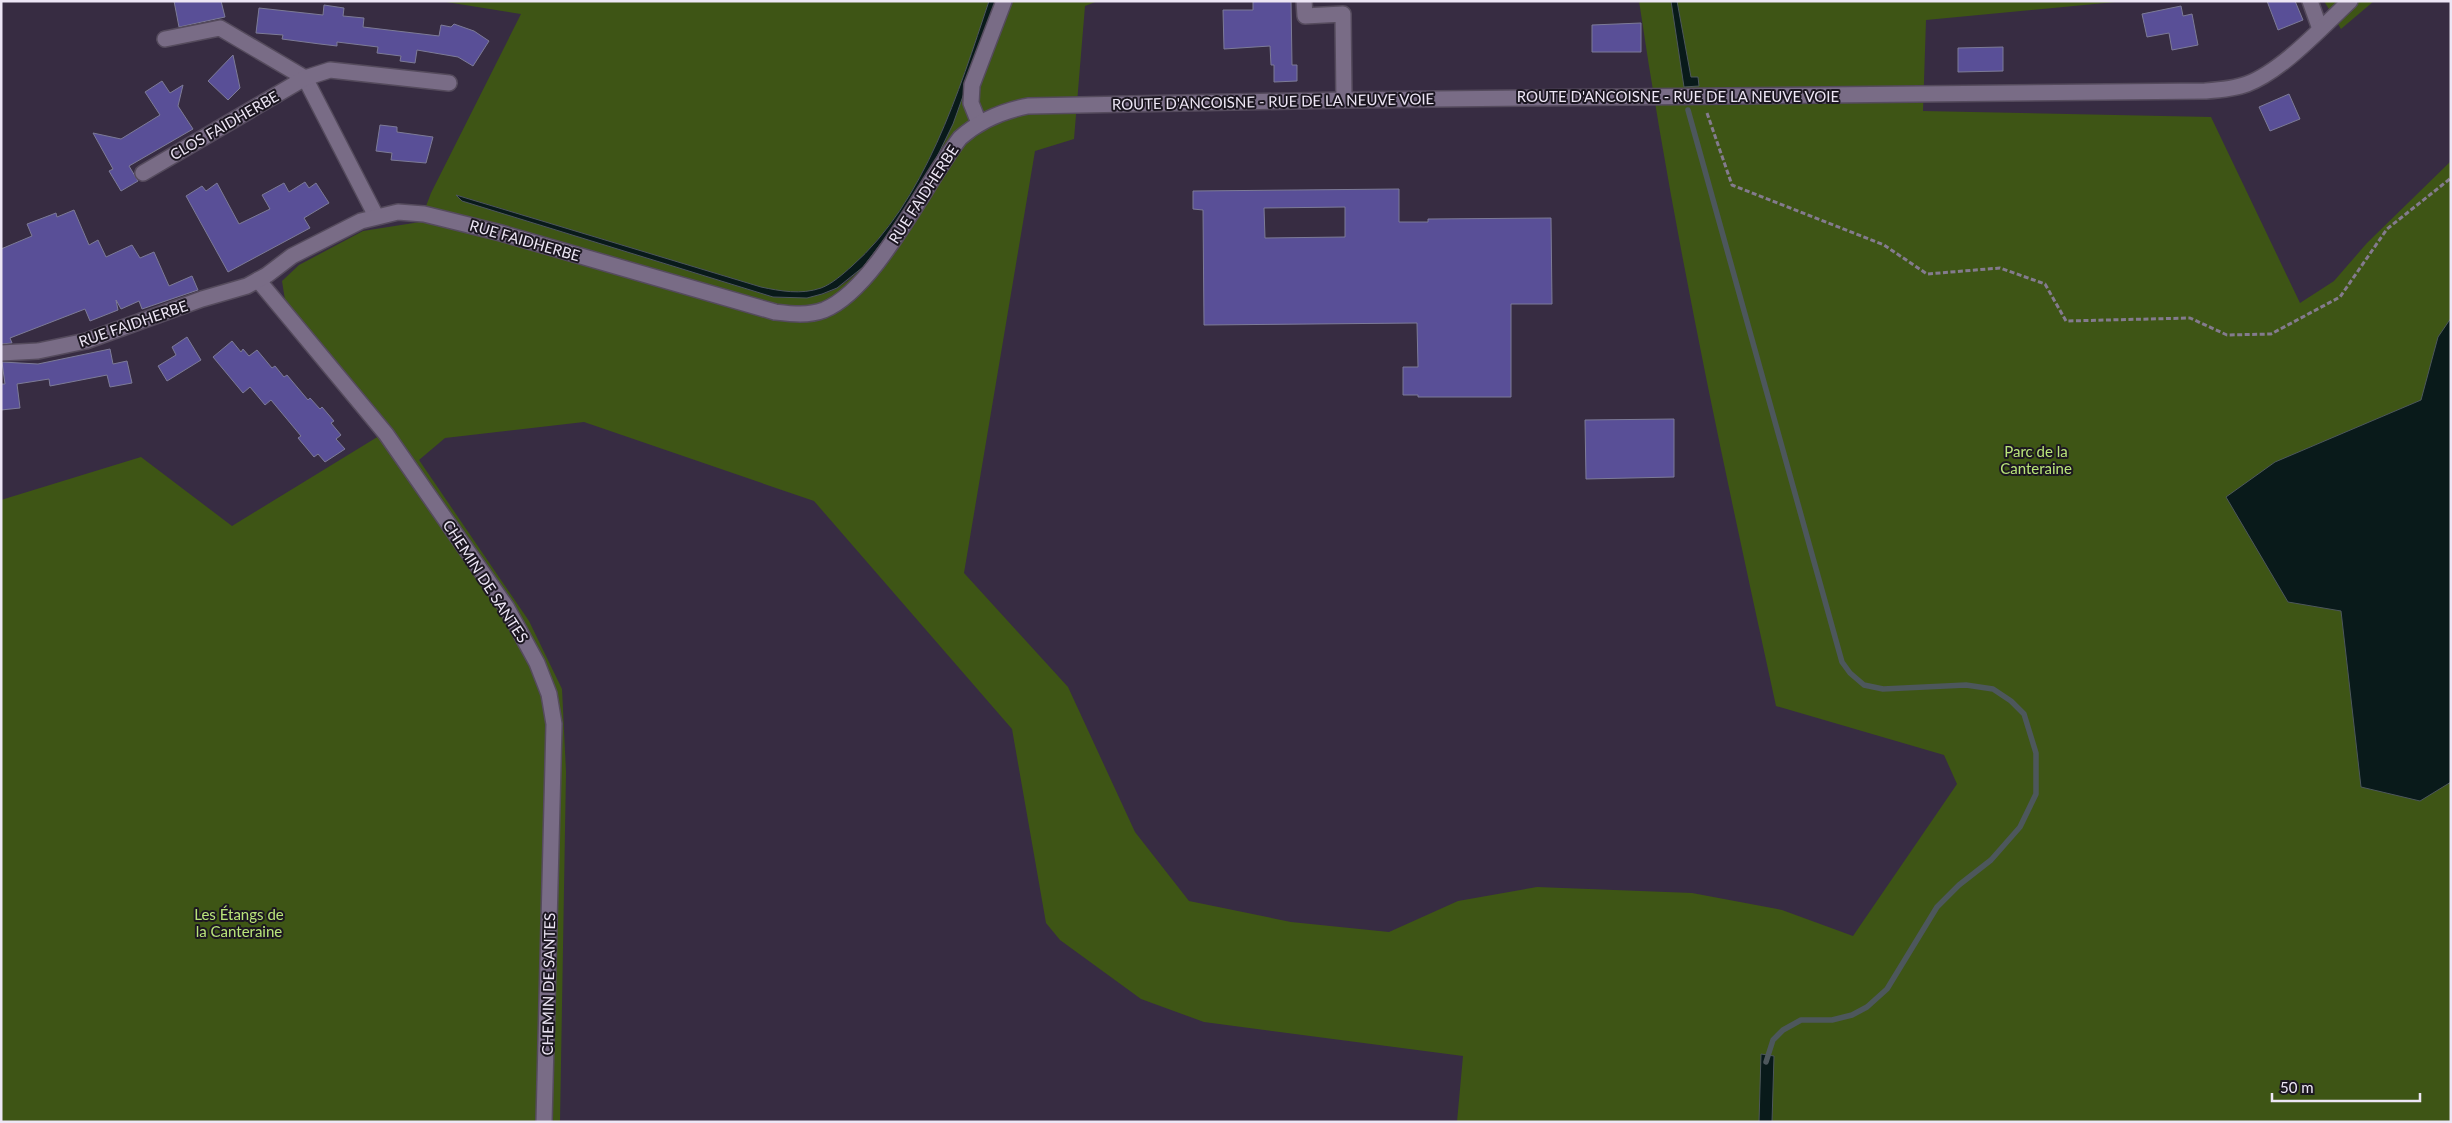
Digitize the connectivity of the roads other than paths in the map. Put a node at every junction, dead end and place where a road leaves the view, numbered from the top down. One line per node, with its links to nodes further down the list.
1 (1004, 1): 10 (street)
2 (1304, 1): 9 (street)
3 (2310, 1): 5 (street)
4 (2350, 1): 5 (street, ROUTE D'ANCOISNE - RUE DE LA NEUVE VOIE)
5 (2320, 29): 9 (street, ROUTE D'ANCOISNE - RUE DE LA NEUVE VOIE)
6 (165, 39): 7 (street)
7 (304, 78): 8 (street, CLOS FAIDHERBE); 11 (street, CLOS FAIDHERBE); 12 (street)
8 (449, 83)
9 (1344, 100): 10 (street, ROUTE D'ANCOISNE - RUE DE LA NEUVE VOIE)
10 (979, 123): 12 (street, RUE FAIDHERBE)
11 (143, 173)
12 (376, 216): 13 (street, RUE FAIDHERBE)
13 (258, 280): 14 (street, RUE FAIDHERBE); 15 (street, CHEMIN DE SANTES)
14 (1, 353)
15 (544, 1122)

